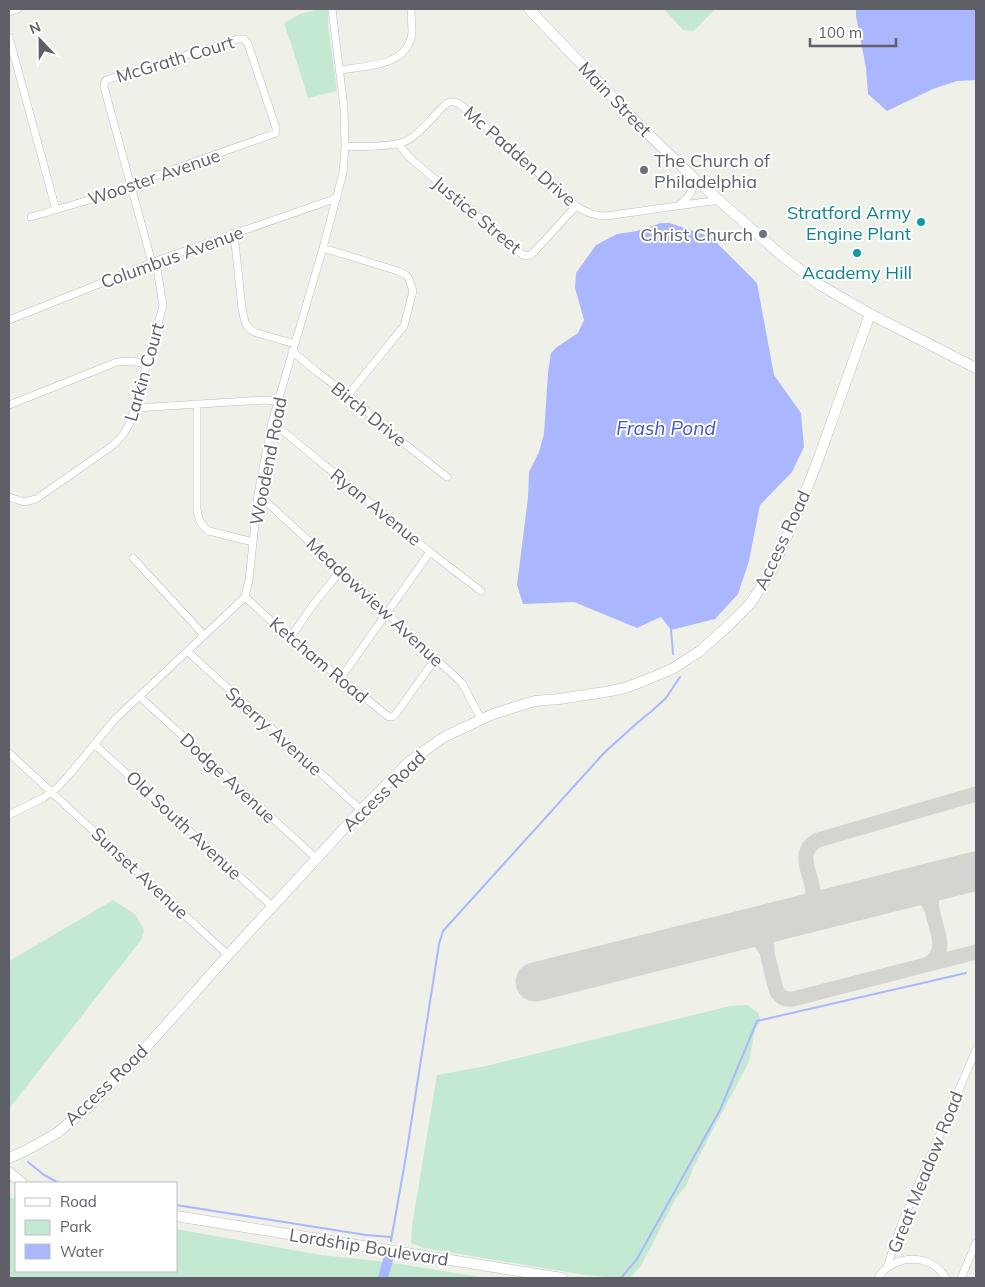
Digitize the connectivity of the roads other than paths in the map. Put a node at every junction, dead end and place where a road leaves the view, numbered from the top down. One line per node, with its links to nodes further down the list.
1 (18, 9): 5 (street)
2 (332, 9): 7 (street, Woodend Road)
3 (411, 9): 7 (street)
4 (529, 9): 11 (main road, Main Street)
5 (9, 12)
6 (9, 36): 17 (street)
7 (339, 70): 10 (street, Woodend Road)
8 (276, 133): 12 (street, Wooster Avenue); 12 (street, McGrath Court)
9 (398, 143): 10 (street, Mc Padden Drive); 16 (street, Mc Padden Drive); 16 (street, Justice Street)
10 (345, 146): 13 (street, Woodend Road)
11 (695, 179): 14 (main road, Main Street); 15 (street)
12 (131, 186): 17 (street, Wooster Avenue); 21 (street, McGrath Court)
13 (337, 198): 19 (street, Columbus Avenue); 20 (street, Woodend Road)
14 (720, 200): 15 (street, Mc Padden Drive); 22 (main road, Main Street)
15 (679, 205): 16 (street, Mc Padden Drive)
16 (576, 206)
17 (56, 210): 18 (street, Wooster Avenue)
18 (31, 217)
19 (234, 233): 21 (street, Columbus Avenue); 24 (street)
20 (323, 248): 24 (street, Woodend Road); 27 (street)
21 (154, 262): 23 (street, Columbus Avenue); 25 (street, Larkin Court)
22 (870, 314): 26 (main road, Main Street); 49 (main road, Access Road)
23 (9, 320)
24 (293, 348): 27 (street, Birch Drive); 28 (street, Woodend Road)
25 (146, 364): 30 (street); 31 (street, Larkin Court)
26 (976, 368)
27 (348, 395): 33 (street, Birch Drive)
28 (278, 400): 29 (street); 32 (street, Woodend Road)
29 (197, 404): 31 (street); 36 (street)
30 (9, 405)
31 (135, 408): 35 (street, Larkin Court)
32 (272, 422): 34 (street, Woodend Road); 37 (street, Ryan Avenue)
33 (447, 477)
34 (258, 494): 36 (street, Woodend Road); 39 (street, Meadowview Avenue)
35 (9, 497)
36 (253, 542): 41 (street, Woodend Road)
37 (430, 552): 40 (street, Ryan Avenue); 42 (street)
38 (133, 558): 43 (street)
39 (341, 570): 42 (street, Meadowview Avenue); 44 (street)
40 (481, 591)
41 (245, 597): 43 (street); 44 (street, Ketcham Road)
42 (387, 613): 46 (street, Meadowview Avenue); 47 (street)
43 (204, 635): 45 (street)
44 (290, 638): 47 (street, Ketcham Road)
45 (187, 651): 48 (street); 53 (street, Sperry Avenue)
46 (436, 658): 47 (street, Ketcham Road); 49 (street, Meadowview Avenue)
47 (340, 679)
48 (139, 696): 50 (street); 55 (street, Dodge Avenue)
49 (481, 719): 53 (main road, Access Road)
50 (94, 744): 52 (street); 56 (street, Old South Avenue)
51 (9, 753): 52 (street, Sunset Avenue)
52 (52, 792): 54 (street); 57 (street, Sunset Avenue)
53 (361, 810): 55 (main road, Access Road)
54 (9, 815)
55 (317, 859): 56 (main road, Access Road)
56 (273, 907): 57 (main road, Access Road)
57 (228, 955): 59 (main road, Access Road)
58 (976, 1050): 64 (street, Great Meadow Road)
59 (9, 1158)
60 (9, 1172): 61 (main road)
61 (21, 1182)
62 (178, 1216): 65 (main road, Lordship Boulevard)
63 (976, 1243): 68 (street)
64 (887, 1267): 66 (street, Great Meadow Road); 67 (street, Great Meadow Road)
65 (562, 1278)
66 (878, 1278)
67 (946, 1278)
68 (961, 1278)

